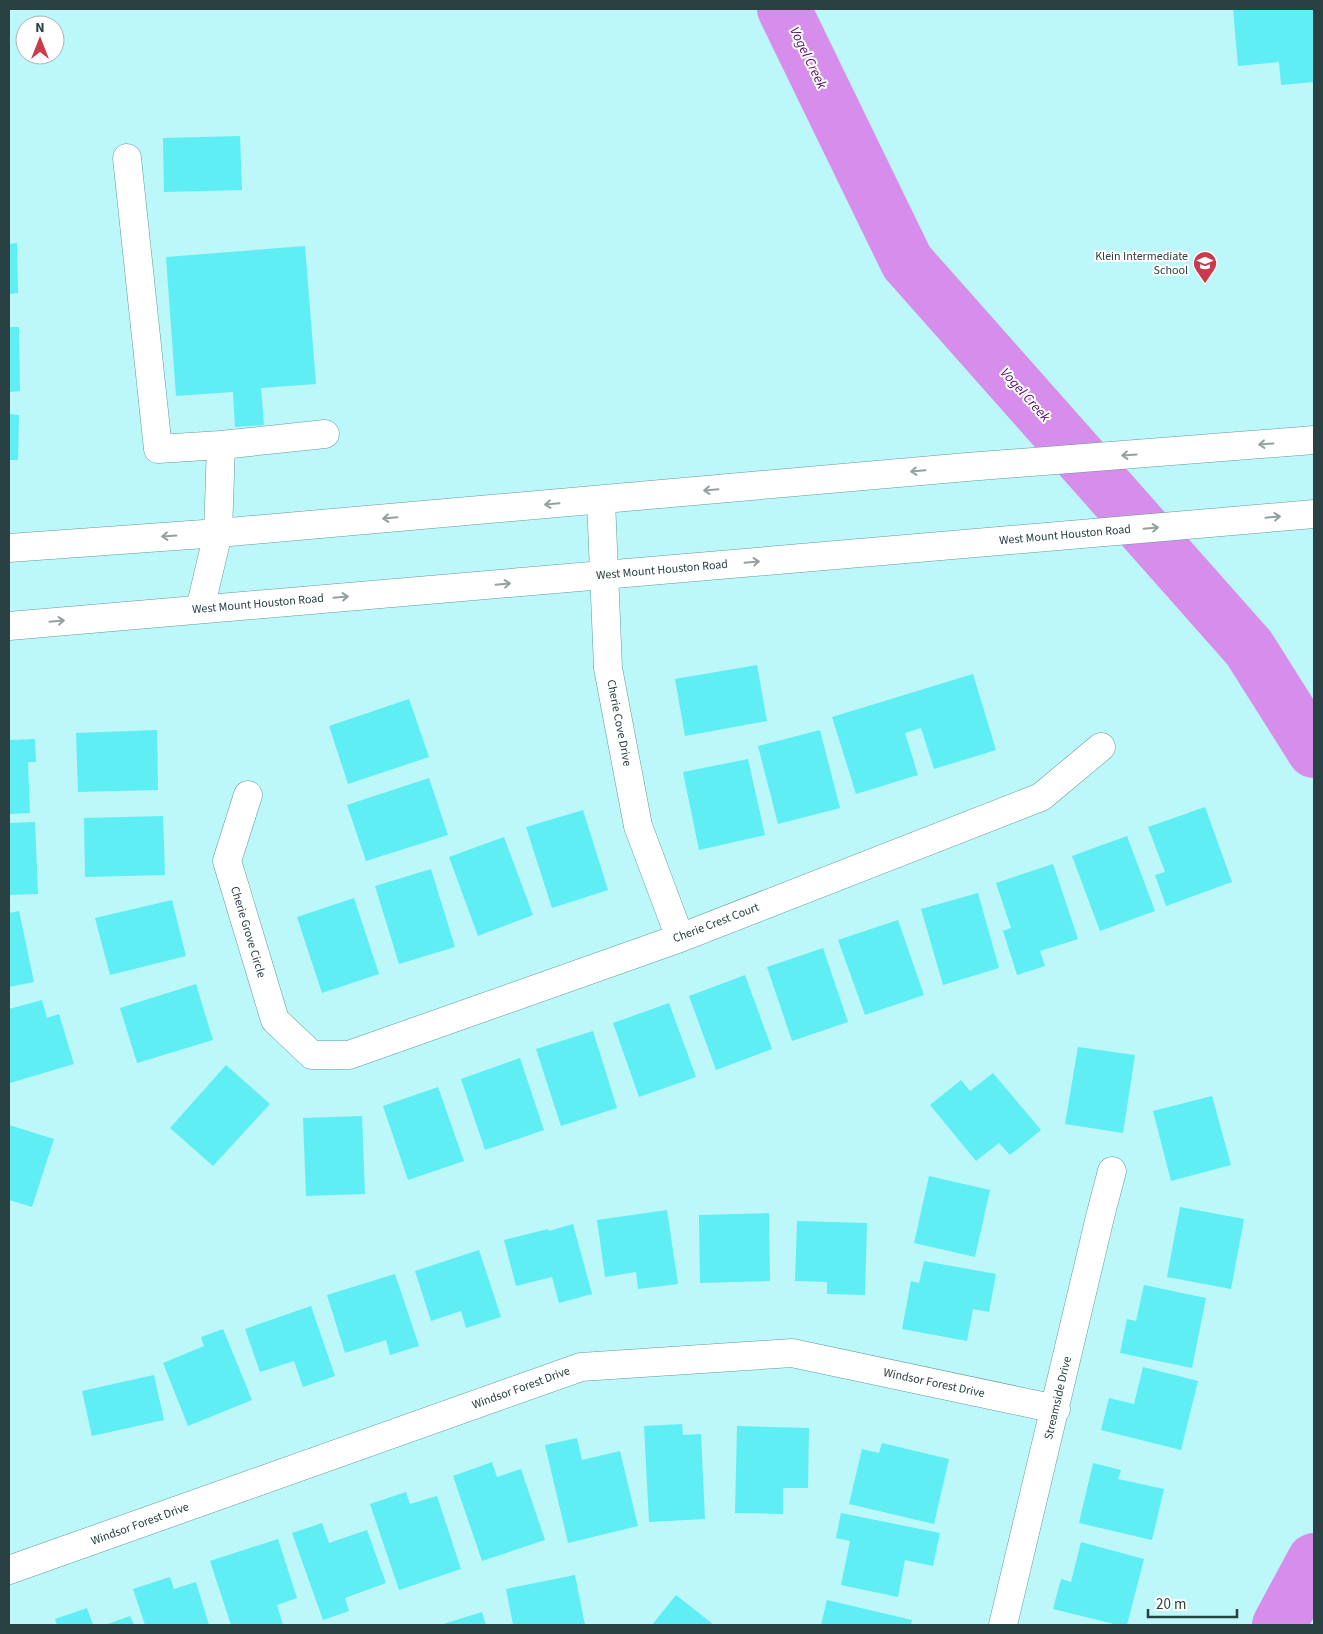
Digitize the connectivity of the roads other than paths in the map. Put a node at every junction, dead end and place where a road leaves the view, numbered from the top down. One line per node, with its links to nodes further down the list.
1 (127, 158): 4 (street)
2 (325, 434): 4 (street)
3 (1314, 440): 5 (street, one-way to 5)
4 (221, 445): 7 (street)
5 (601, 500): 7 (street, one-way to 7); 9 (street, Cherie Cove Drive)
6 (1314, 514): 9 (street, West Mount Houston Road, one-way to 6)
7 (218, 533): 8 (street, one-way to 8); 10 (street)
8 (9, 548)
9 (604, 576): 10 (street, West Mount Houston Road, one-way to 9); 14 (street, Cherie Cove Drive)
10 (200, 609): 11 (street, West Mount Houston Road, one-way to 10)
11 (9, 626)
12 (1101, 747): 14 (street, Cherie Crest Court)
13 (248, 795): 15 (street, Cherie Grove Circle)
14 (680, 938): 15 (street, Cherie Crest Court)
15 (312, 1055)
16 (1112, 1171): 17 (street, Streamside Drive)
17 (1056, 1409): 18 (street, Windsor Forest Drive); 19 (street, Streamside Drive)
18 (9, 1570)
19 (1003, 1625)

